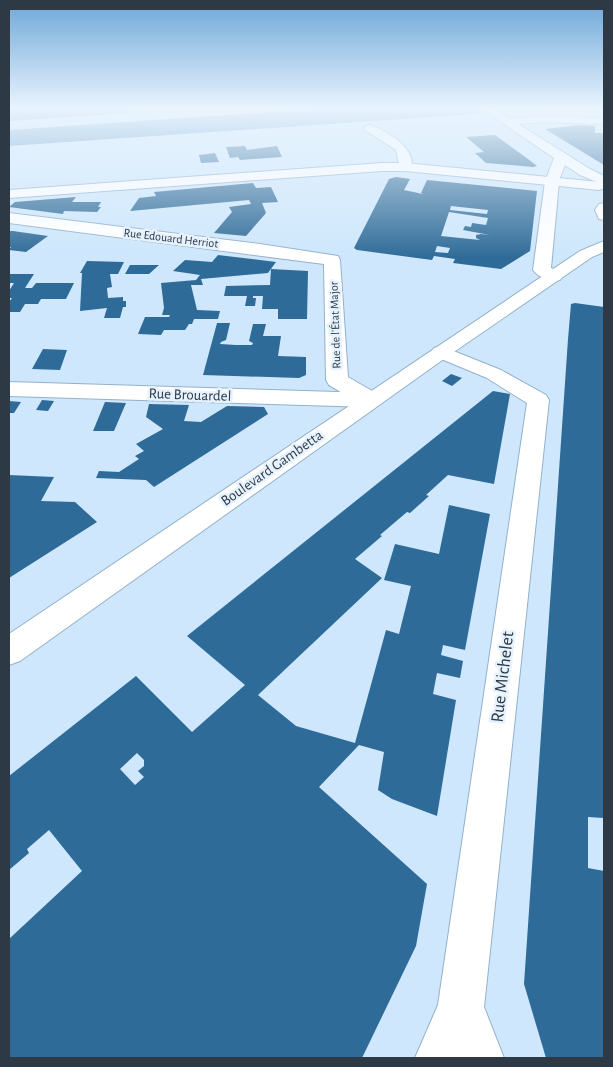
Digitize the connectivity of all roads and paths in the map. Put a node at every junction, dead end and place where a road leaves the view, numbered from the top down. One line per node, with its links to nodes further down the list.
1 (405, 159): 4 (street)
2 (560, 159): 5 (street)
3 (564, 159): 6 (street)
4 (405, 167): 5 (street); 7 (street)
5 (552, 182): 6 (street); 17 (street)
6 (603, 186)
7 (29, 193): 8 (street); 9 (street)
8 (9, 194)
9 (9, 198)
10 (604, 206): 11 (street)
11 (604, 216)
12 (13, 217): 16 (street, Rue Edouard Herriot)
13 (604, 226): 15 (street)
14 (604, 246): 15 (street)
15 (586, 254): 17 (street, Boulevard Gambetta)
16 (332, 260): 20 (street, Rue de l'État Major)
17 (545, 281): 18 (street, Boulevard Gambetta)
18 (441, 352): 20 (street, Boulevard Gambetta); 22 (street, Rue Michelet)
19 (9, 389): 20 (street, Rue Brouardel)
20 (371, 400): 21 (street, Boulevard Gambetta)
21 (9, 651)
22 (461, 1007): 23 (street); 24 (street, Rue Michelet)
23 (439, 1058)
24 (480, 1058)

